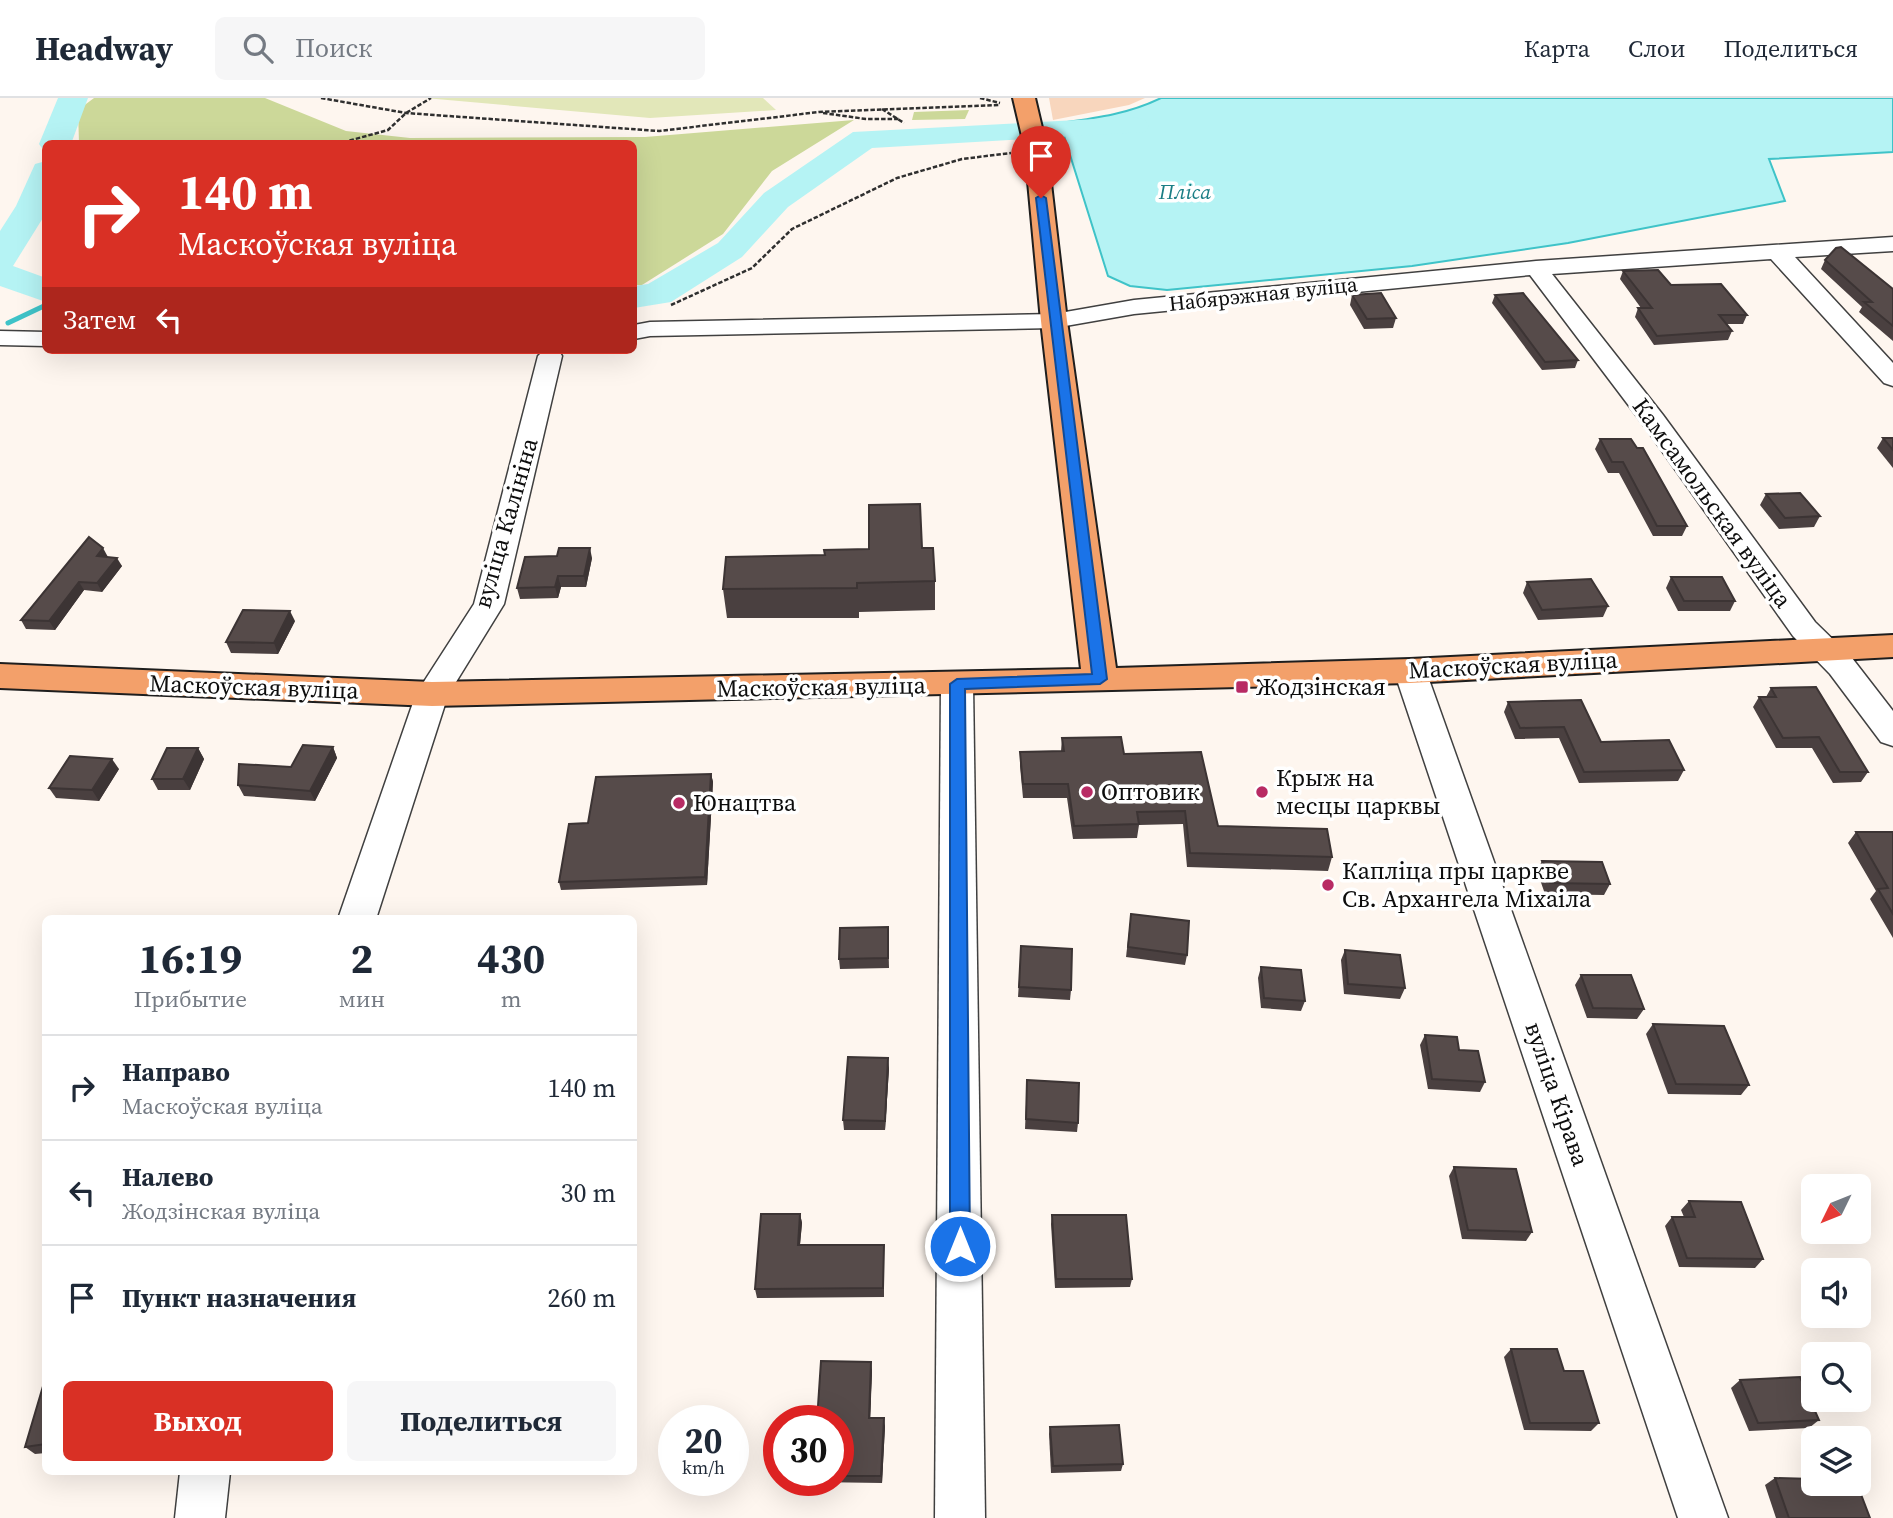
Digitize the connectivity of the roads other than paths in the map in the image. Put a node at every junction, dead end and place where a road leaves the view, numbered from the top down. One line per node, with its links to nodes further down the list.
1 (1024, 98): 5 (main road)
2 (1893, 244): 3 (street, Набярэжная вуліца)
3 (1777, 253): 4 (street, Набярэжная вуліца); 10 (street)
4 (1536, 268): 5 (street, Набярэжная вуліца); 12 (street, Камсамольская вуліца)
5 (1054, 321): 6 (street, Набярэжная вуліца); 15 (main road)
6 (637, 331)
7 (0, 338): 8 (street)
8 (42, 339)
9 (551, 354): 17 (street, вуліца Калініна)
10 (1893, 378)
11 (1893, 646): 12 (main road, Маскоўская вуліца)
12 (1825, 649): 13 (main road, Маскоўская вуліца); 18 (street, Камсамольская вуліца)
13 (1410, 671): 15 (main road, Маскоўская вуліца); 23 (street, вуліца Кірава)
14 (0, 676): 17 (main road, Маскоўская вуліца)
15 (1100, 679): 16 (main road, Маскоўская вуліца)
16 (957, 684): 17 (main road, Маскоўская вуліца); 22 (street)
17 (432, 694): 19 (street, вуліца Калініна)
18 (1893, 734)
19 (358, 915)
20 (205, 1475): 21 (street)
21 (200, 1518)
22 (960, 1518)
23 (1703, 1518)

